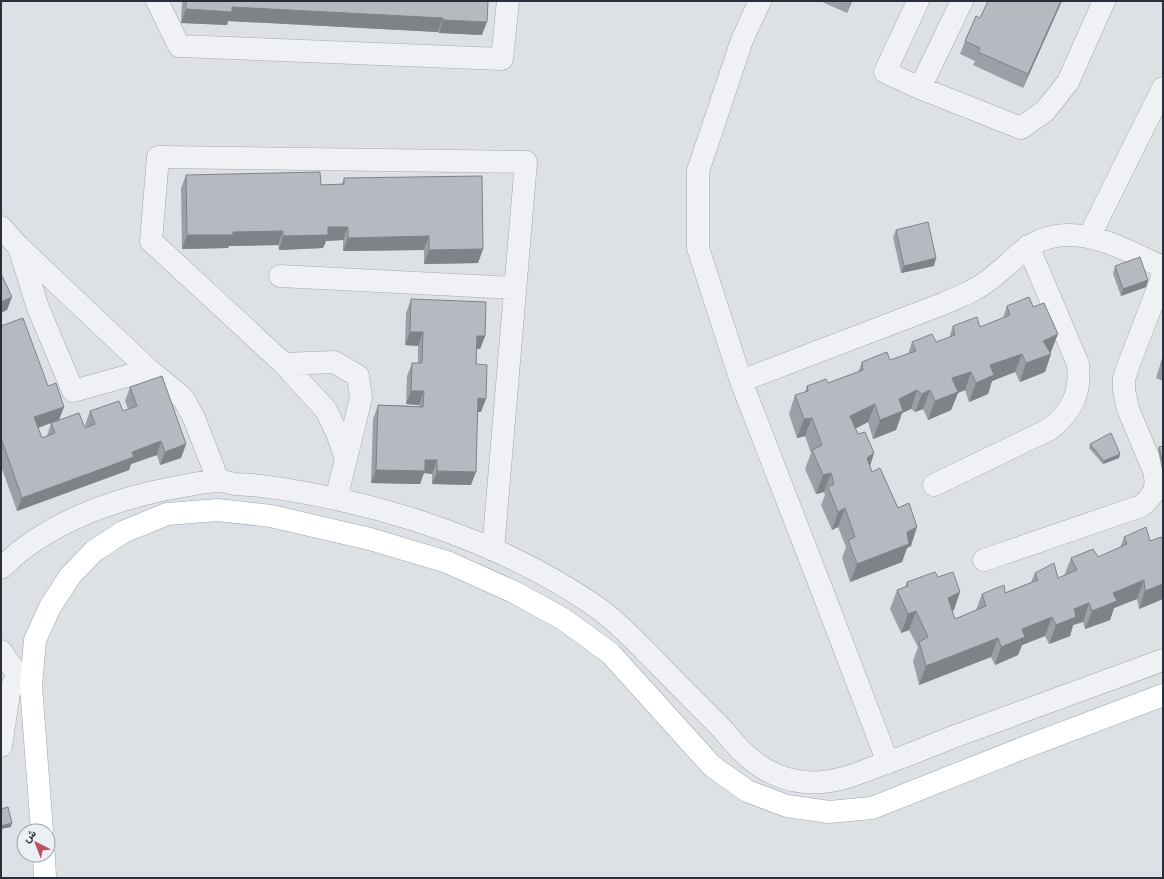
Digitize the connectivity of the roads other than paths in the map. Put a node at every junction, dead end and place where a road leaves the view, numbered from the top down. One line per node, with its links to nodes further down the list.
1 (157, 1): 2 (street)
2 (508, 1)
3 (760, 1): 19 (street)
4 (918, 1): 7 (street)
5 (962, 1): 7 (street)
6 (1104, 1): 7 (street)
7 (920, 88)
8 (1163, 88): 10 (street)
9 (1, 227): 11 (street)
10 (1089, 237): 12 (street); 13 (street)
11 (18, 246): 18 (street); 18 (street)
12 (1028, 246): 19 (street); 22 (street)
13 (1163, 267)
14 (1163, 275): 25 (street)
15 (280, 276): 16 (street)
16 (515, 288): 17 (street); 24 (street)
17 (284, 364): 20 (street); 20 (street)
18 (150, 370): 21 (street)
19 (741, 381): 31 (street)
20 (346, 459): 23 (street)
21 (218, 480): 23 (street); 26 (street)
22 (934, 485)
23 (336, 499): 24 (street)
24 (493, 550): 31 (street)
25 (984, 560)
26 (1, 568)
27 (1163, 660): 31 (street)
28 (11, 667): 29 (main road); 30 (street); 32 (main road)
29 (1163, 695)
30 (1, 746)
31 (888, 762)
32 (40, 823)
33 (44, 863): 34 (main road)
34 (45, 878)

